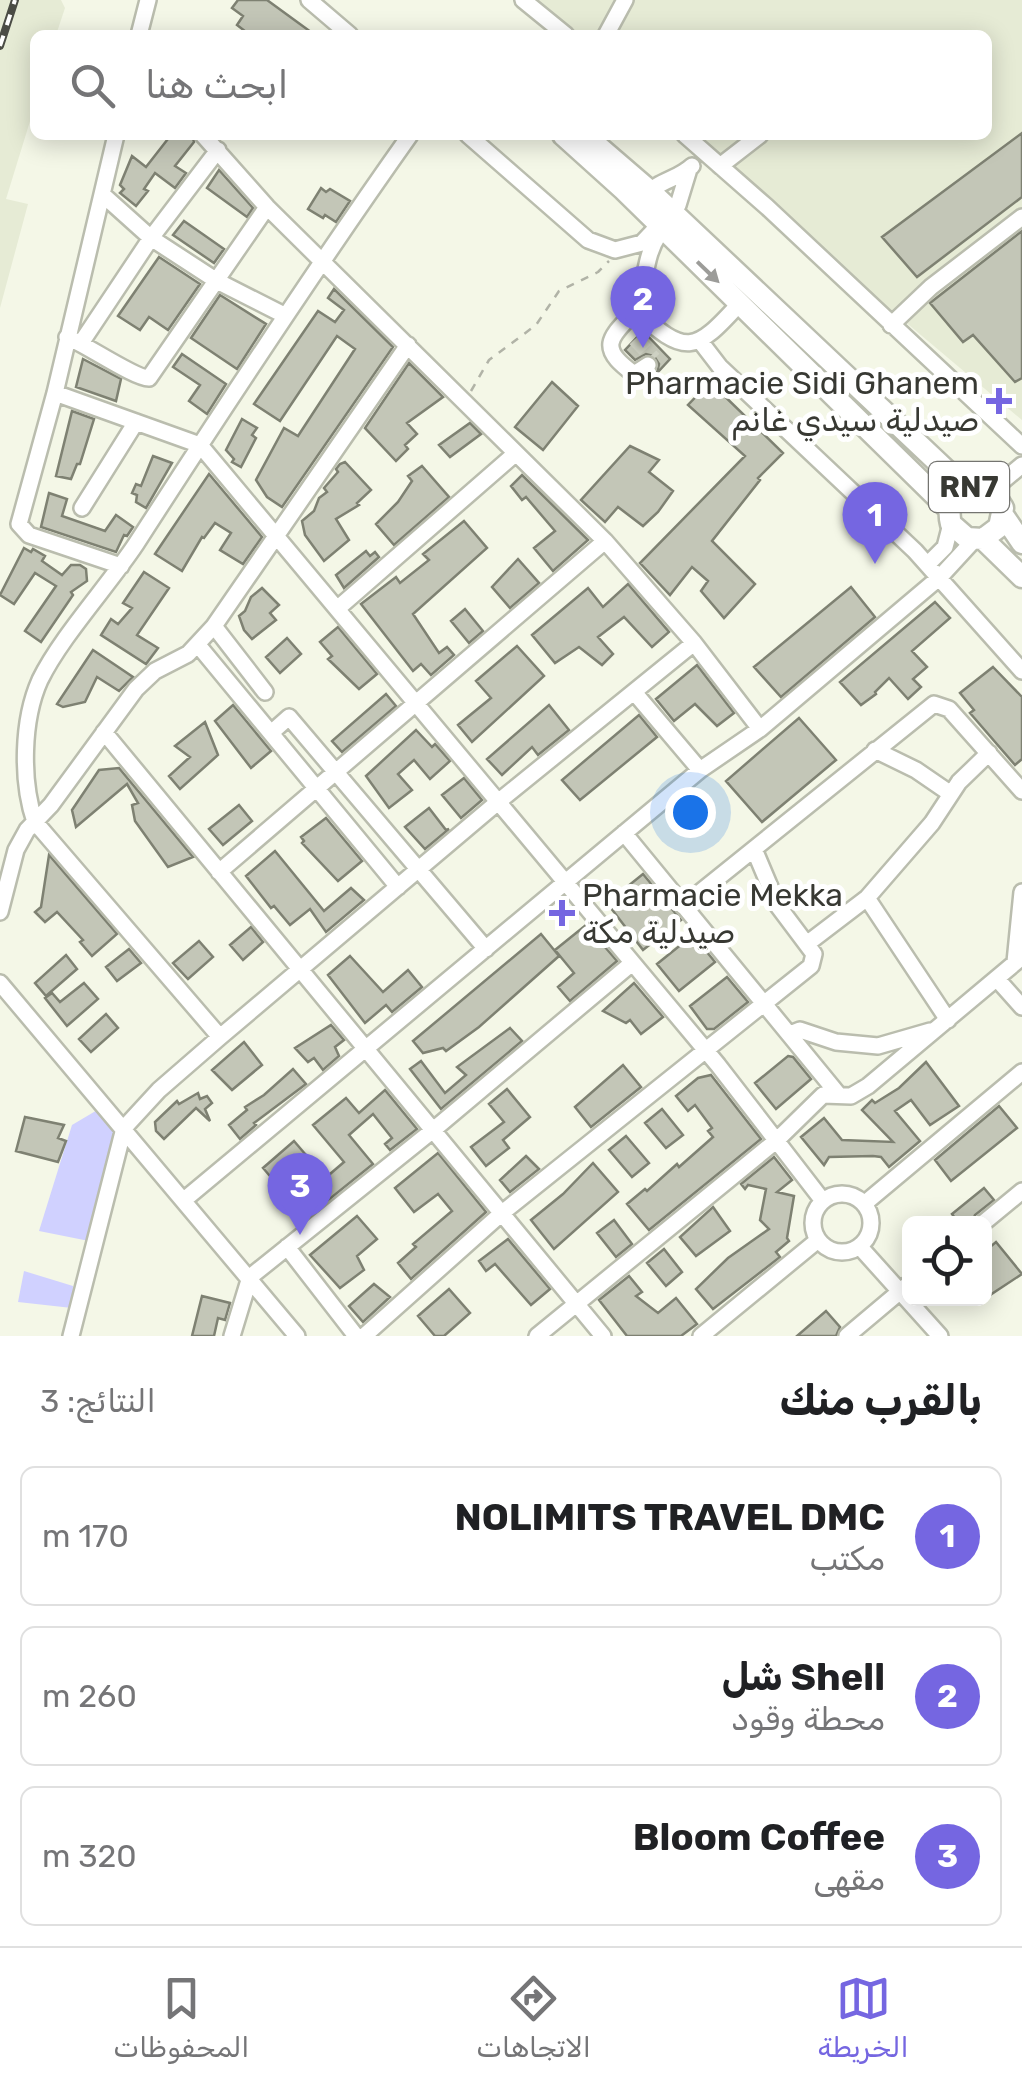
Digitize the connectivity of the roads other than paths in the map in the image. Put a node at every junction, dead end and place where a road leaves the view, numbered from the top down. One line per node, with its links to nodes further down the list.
1 (148, 0): 5 (street)
2 (309, 0): 6 (street)
3 (523, 0): 7 (street)
4 (625, 0): 8 (street)
5 (141, 30)
6 (344, 30)
7 (560, 30)
8 (609, 30)
9 (115, 140): 21 (street)
10 (208, 140): 17 (street)
11 (406, 140): 27 (street)
12 (474, 140): 25 (street)
13 (569, 140): 22 (main road, RN7)
14 (591, 140): 22 (main road, RN7)
15 (690, 140): 18 (street)
16 (754, 140): 19 (street)
17 (218, 150): 23 (street); 26 (street)
18 (704, 152): 19 (street); 20 (street)
19 (720, 166): 32 (street)
20 (689, 169): 22 (street); 25 (street)
21 (102, 194): 26 (street); 35 (street)
22 (644, 198): 25 (main road, RN7)
23 (267, 208): 27 (street); 28 (street)
24 (1022, 217): 32 (street)
25 (665, 222): 29 (main road, RN7, one-way to 29); 30 (street); 45 (main road, RN7)
26 (151, 238): 28 (street); 35 (street)
27 (320, 261): 31 (street); 37 (street)
28 (217, 281): 31 (street); 35 (street)
29 (740, 304): 36 (street); 49 (main road, RN7)
30 (634, 310): 33 (street); 36 (street)
31 (284, 315): 41 (street)
32 (890, 325): 42 (street)
33 (622, 326): 34 (street); 38 (street)
34 (635, 339)
35 (74, 340): 39 (street)
36 (700, 341): 54 (street)
37 (408, 345): 43 (street); 50 (street)
38 (648, 365)
39 (55, 393): 40 (street); 55 (street)
40 (136, 422): 41 (street); 47 (street)
41 (200, 445): 50 (street); 55 (street)
42 (1022, 446)
43 (516, 453): 52 (street); 58 (street)
44 (1022, 465): 46 (street)
45 (964, 488): 46 (main road, RN7); 49 (main road, RN7)
46 (992, 490): 48 (main road, RN7)
47 (82, 508)
48 (1003, 515): 51 (main road, RN7); 53 (main road, RN7)
49 (950, 516): 51 (main road, RN7); 54 (street)
50 (276, 534): 58 (street); 59 (street)
51 (978, 539): 56 (street); 57 (main road, RN7)
52 (605, 541): 61 (street); 65 (street)
53 (1022, 543)
54 (928, 564): 56 (street)
55 (121, 566): 79 (street)
56 (940, 577): 62 (street); 68 (street)
57 (1022, 577)
58 (337, 609): 65 (street)
59 (214, 626): 60 (street); 63 (street)
60 (198, 644): 66 (street); 69 (street)
61 (694, 644): 64 (street); 68 (street)
62 (1022, 671)
63 (265, 692): 66 (street); 67 (street)
64 (634, 692): 73 (street); 78 (street)
65 (415, 703): 74 (street); 78 (street)
66 (246, 706): 70 (street)
67 (289, 717): 70 (street); 74 (street)
68 (760, 730): 73 (street)
69 (104, 732): 79 (street); 83 (street)
70 (271, 733): 76 (street)
71 (876, 750): 72 (street); 77 (street); 81 (street)
72 (989, 753): 75 (street); 77 (street)
73 (700, 770): 80 (street)
74 (337, 772): 76 (street); 82 (street)
75 (1021, 787)
76 (318, 788): 83 (street); 85 (street)
77 (951, 794): 87 (street)
78 (498, 802): 82 (street); 84 (street)
79 (35, 822): 89 (street); 102 (street)
80 (624, 834): 84 (street); 88 (street)
81 (754, 849): 88 (street); 90 (street)
82 (419, 870): 85 (street); 91 (street)
83 (219, 872): 94 (street)
84 (565, 883): 91 (street); 93 (street)
85 (398, 887): 94 (street)
86 (1022, 892): 92 (street)
87 (866, 898): 90 (street); 99 (street)
88 (683, 906): 97 (street)
89 (0, 912)
90 (808, 943): 97 (street)
91 (486, 949): 103 (street)
92 (1018, 959): 95 (street)
93 (631, 964): 104 (street); 108 (street)
94 (300, 971): 102 (street); 103 (street)
95 (997, 979): 98 (street); 99 (street)
96 (0, 983): 107 (street)
97 (766, 1003): 100 (street); 104 (street)
98 (1022, 1008)
99 (948, 1020): 101 (street)
100 (790, 1034): 101 (street); 106 (street)
101 (932, 1034): 106 (street)
102 (220, 1037): 107 (street)
103 (366, 1050): 108 (street); 111 (street)
104 (706, 1051): 109 (street); 114 (street)
105 (1022, 1072): 113 (street)
106 (838, 1094): 109 (street)
107 (124, 1128): 111 (street); 124 (street)
108 (432, 1131): 114 (street); 117 (street)
109 (776, 1141): 112 (street); 122 (street)
110 (1022, 1191): 115 (street)
111 (184, 1200): 119 (street)
112 (823, 1201): 113 (street); 116 (street)
113 (864, 1204): 118 (street)
114 (502, 1213): 122 (street); 128 (street)
115 (992, 1216)
116 (818, 1240): 118 (street); 131 (street)
117 (287, 1247): 119 (street); 127 (street)
118 (860, 1247): 120 (street)
119 (250, 1277): 125 (street); 126 (street)
120 (902, 1283)
121 (902, 1289): 132 (street)
122 (575, 1305): 129 (street); 130 (street)
123 (919, 1306): 133 (street)
124 (72, 1336)
125 (232, 1336)
126 (297, 1336)
127 (356, 1336)
128 (364, 1336)
129 (537, 1336)
130 (603, 1336)
131 (701, 1336)
132 (847, 1336)
133 (940, 1336)

